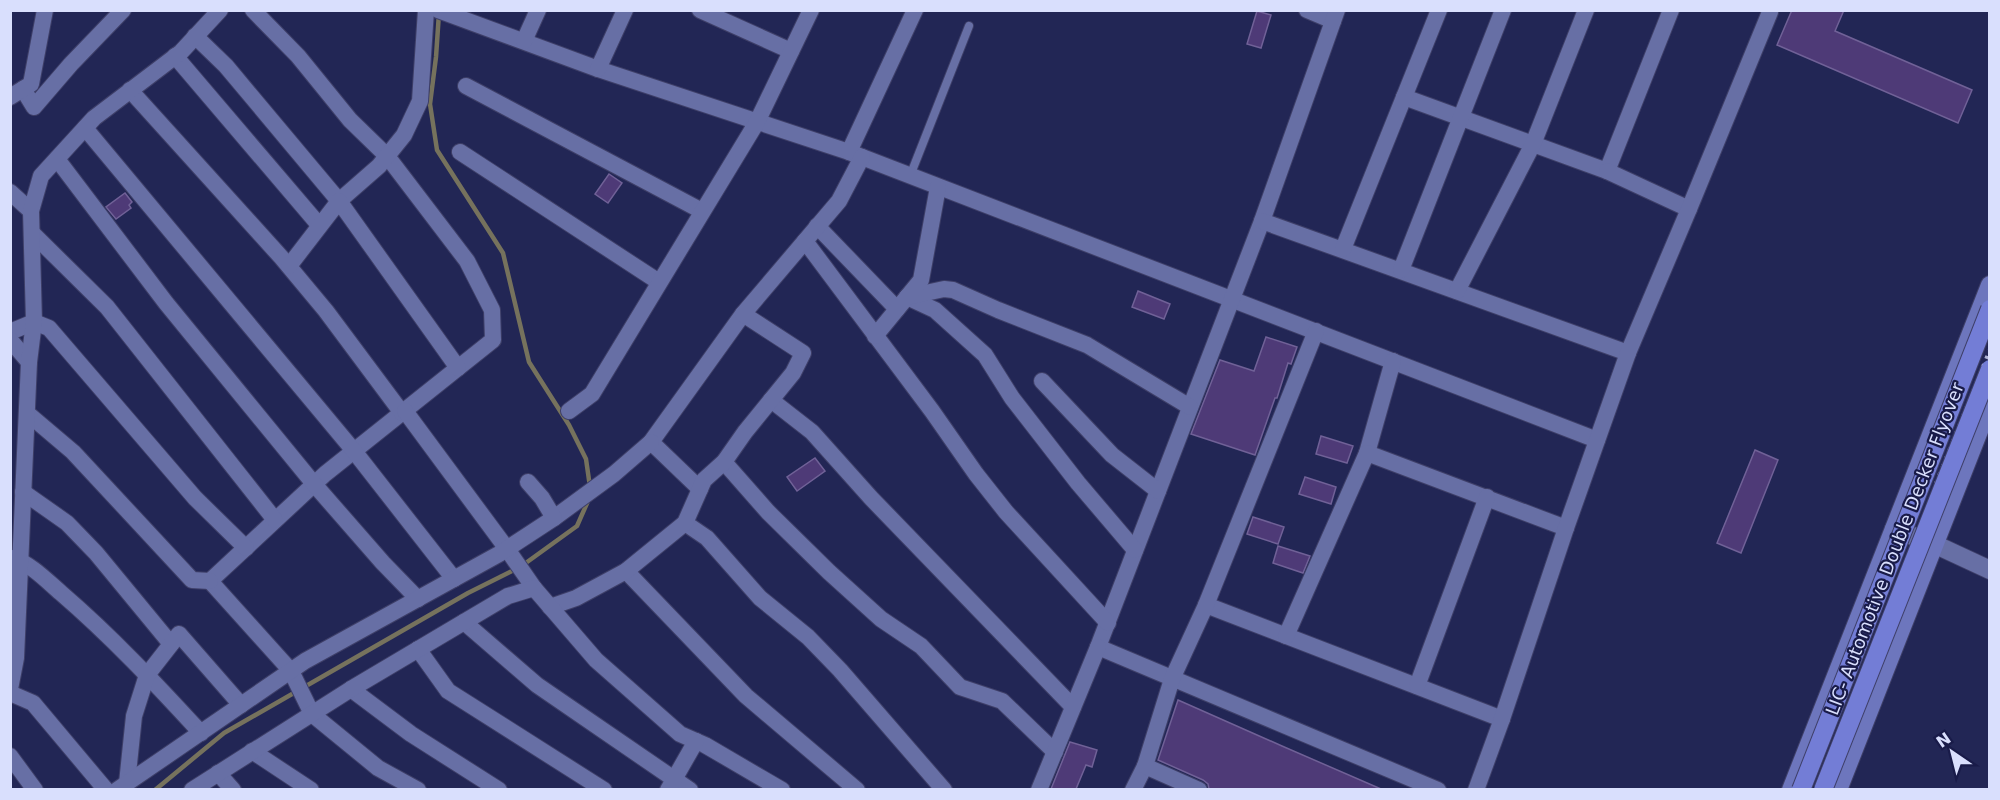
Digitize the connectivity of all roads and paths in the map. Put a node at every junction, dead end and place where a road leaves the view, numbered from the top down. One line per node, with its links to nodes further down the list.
1 (45, 10): 27 (street)
2 (123, 10): 27 (street)
3 (220, 10): 20 (street)
4 (253, 10): 35 (street)
5 (426, 10): 35 (street)
6 (538, 10): 21 (street)
7 (625, 10): 24 (street)
8 (700, 10): 22 (street)
9 (811, 10): 22 (street)
10 (915, 10): 34 (street)
11 (1307, 10): 18 (street)
12 (1439, 10): 28 (street)
13 (1503, 10): 29 (street)
14 (1586, 10): 32 (street)
15 (1671, 10): 37 (street)
16 (442, 12): 21 (street)
17 (1770, 12): 42 (street)
18 (1335, 16): 45 (street)
19 (969, 26): 38 (lane)
20 (195, 36): 23 (street); 41 (street)
21 (525, 41): 24 (street)
22 (791, 51): 30 (street)
23 (175, 56): 26 (street); 46 (street)
24 (598, 69): 30 (street)
25 (466, 86): 44 (street)
26 (130, 90): 31 (street); 51 (street)
27 (17, 93)
28 (1404, 97): 29 (street); 50 (street)
29 (1461, 118): 32 (street); 52 (street)
30 (757, 122): 34 (street); 44 (street)
31 (85, 128): 36 (street); 79 (street)
32 (1533, 144): 37 (street); 55 (street)
33 (460, 152): 53 (street)
34 (855, 155): 38 (street); 47 (street)
35 (387, 156): 41 (street); 68 (street)
36 (57, 159): 43 (street); 83 (street)
37 (1607, 171): 42 (street)
38 (910, 176): 39 (street)
39 (938, 187): 56 (street); 57 (street)
40 (10, 192): 43 (street)
41 (339, 201): 46 (street); 68 (street)
42 (1689, 209): 65 (street)
43 (31, 211): 48 (street)
44 (702, 211): 53 (street)
45 (1262, 221): 50 (street); 56 (street)
46 (319, 225): 51 (street)
47 (817, 226): 49 (street); 57 (street)
48 (32, 233): 60 (street); 89 (street)
49 (805, 241): 59 (street); 63 (street)
50 (1343, 249): 52 (street)
51 (289, 266): 75 (street)
52 (1401, 270): 55 (street)
53 (659, 282): 74 (street)
54 (1989, 285): 92 (main road)
55 (1456, 291): 65 (street)
56 (1231, 299): 61 (street); 73 (street)
57 (902, 303): 63 (street); 73 (street); 96 (street)
58 (1989, 309): 150 (main road, LIC- Automotive Double Decker Flyover, bridge)
59 (743, 314): 71 (street); 78 (street)
60 (34, 322): 62 (street); 67 (street); 94 (street)
61 (1316, 331): 66 (street); 104 (street)
62 (10, 332)
63 (875, 336): 107 (street)
64 (10, 340): 67 (street)
65 (1628, 353): 77 (street)
66 (1393, 361): 77 (street); 80 (street)
67 (29, 362): 76 (street)
68 (458, 368): 75 (street)
69 (1989, 369): 151 (main road, LIC- Automotive Double Decker Flyover, bridge)
70 (1042, 381): 85 (street)
71 (771, 400): 81 (street); 120 (street)
72 (1989, 404): 93 (main road)
73 (1190, 407): 85 (street)
74 (569, 411)
75 (404, 412): 79 (street); 95 (street)
76 (27, 413): 86 (street); 101 (street)
77 (1598, 440): 91 (street)
78 (651, 442): 84 (street); 88 (street)
79 (354, 451): 83 (street); 100 (street)
80 (1367, 453): 87 (street); 108 (street)
81 (724, 462): 84 (street); 126 (street)
82 (528, 482): 88 (street)
83 (314, 484): 89 (street); 103 (street)
84 (700, 489): 90 (street)
85 (1158, 491): 96 (street)
86 (23, 492): 97 (street); 109 (street)
87 (1487, 497): 91 (street); 116 (street)
88 (554, 518): 95 (street)
89 (275, 520): 94 (street)
90 (685, 523): 99 (street); 143 (street)
91 (1566, 528): 122 (street)
92 (1894, 529): 93 (street); 149 (main road)
93 (1934, 544): 98 (street); 152 (main road)
94 (246, 548): 101 (street)
95 (507, 549): 100 (street); 102 (street)
96 (1135, 550): 107 (street)
97 (15, 559): 112 (street); 114 (street)
98 (1989, 570)
99 (626, 571): 105 (street); 142 (street)
100 (454, 579): 103 (street)
101 (210, 581): 113 (street)
102 (534, 588): 105 (street); 106 (street)
103 (418, 599): 113 (street)
104 (1206, 605): 108 (street); 115 (street)
105 (550, 607): 124 (street)
106 (464, 622): 111 (street); 130 (street)
107 (1107, 623): 110 (street)
108 (1286, 636): 116 (street)
109 (171, 644): 114 (street); 119 (street)
110 (1098, 647): 115 (street); 120 (street)
111 (418, 649): 117 (street); 139 (street)
112 (13, 654): 118 (street)
113 (291, 671): 119 (street); 121 (street)
114 (147, 675): 123 (street); 131 (street)
115 (1172, 679): 128 (street); 147 (street)
116 (1418, 686): 122 (street)
117 (351, 689): 121 (street); 138 (street)
118 (10, 691): 133 (street)
119 (241, 705): 123 (street)
120 (1073, 707): 126 (street)
121 (312, 714): 125 (street); 137 (street)
122 (1502, 719): 148 (street)
123 (201, 732): 131 (street)
124 (696, 741): 130 (street); 141 (street)
125 (252, 751): 129 (street); 136 (street)
126 (1055, 752): 144 (street)
127 (10, 756): 132 (street)
128 (1145, 766): 145 (street); 146 (street)
129 (218, 773): 134 (street); 135 (street)
130 (671, 784): 140 (street)
131 (122, 786)
132 (35, 789)
133 (106, 789)
134 (192, 789)
135 (233, 789)
136 (311, 789)
137 (418, 789)
138 (499, 789)
139 (604, 789)
140 (690, 789)
141 (782, 789)
142 (857, 789)
143 (944, 789)
144 (1039, 789)
145 (1133, 789)
146 (1199, 789)
147 (1438, 789)
148 (1476, 789)
149 (1791, 789)
150 (1801, 789)
151 (1823, 789)
152 (1838, 789)

